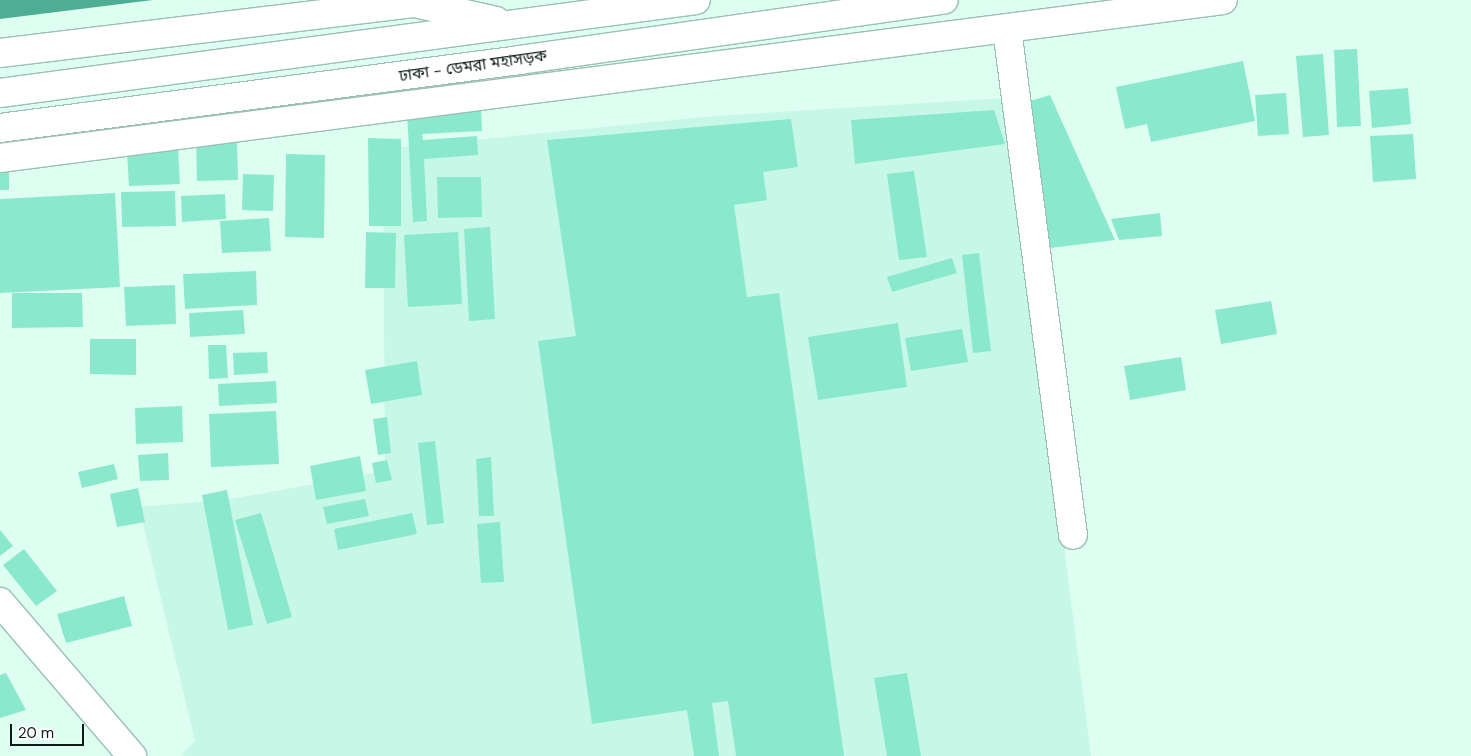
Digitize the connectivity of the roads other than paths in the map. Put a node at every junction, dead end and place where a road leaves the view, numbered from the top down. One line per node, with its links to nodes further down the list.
1 (696, 0): 6 (main road, ঢাকা - ডেমরা মহাসড়ক)
2 (901, 0): 8 (main road)
3 (924, 0): 8 (main road)
4 (944, 0): 11 (main road, ঢাকা - ডেমরা মহাসড়ক, bridge)
5 (1223, 0): 7 (main road)
6 (516, 26): 9 (main road); 10 (main road, ঢাকা - ডেমরা মহাসড়ক)
7 (1007, 30): 8 (main road); 13 (main road)
8 (918, 41): 12 (main road)
9 (0, 53)
10 (0, 93)
11 (0, 128)
12 (0, 158)
13 (1073, 534)
14 (0, 602): 15 (main road)
15 (132, 756)

